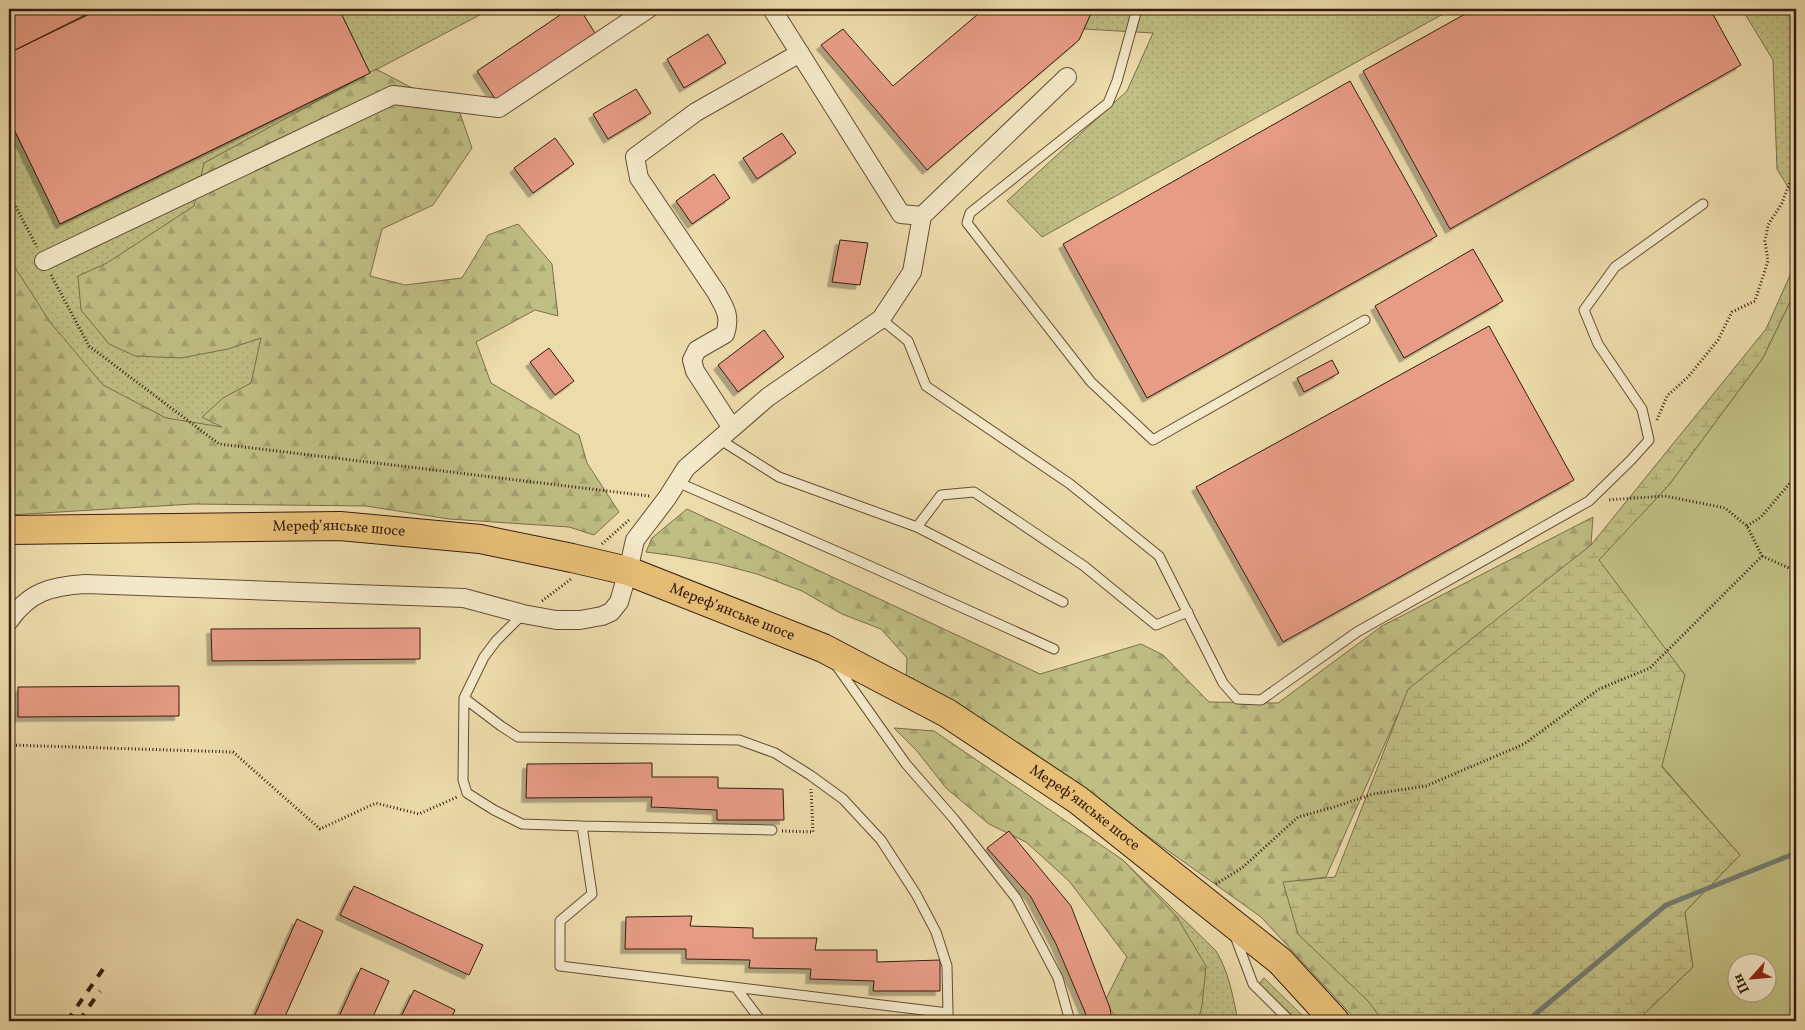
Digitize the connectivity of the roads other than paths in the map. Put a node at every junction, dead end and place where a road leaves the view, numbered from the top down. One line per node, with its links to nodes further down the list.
1 (648, 9): 8 (street)
2 (772, 9): 4 (street)
3 (1137, 9): 10 (lane)
4 (800, 53): 7 (street); 11 (street)
5 (1068, 77): 7 (street)
6 (1703, 204): 17 (lane)
7 (922, 216): 9 (street)
8 (44, 261)
9 (882, 319): 11 (street); 17 (lane)
10 (1365, 320)
11 (725, 434): 12 (street); 13 (lane)
12 (677, 482): 15 (street); 21 (lane)
13 (916, 527): 16 (lane); 17 (lane)
14 (9, 530): 15 (highway, Мереф’янське шосе)
15 (628, 571): 18 (street); 20 (highway, Мереф’янське шосе)
16 (1063, 602)
17 (1188, 612)
18 (523, 614): 19 (street); 22 (lane)
19 (9, 620)
20 (823, 648): 25 (highway, Мереф’янське шосе); 29 (lane)
21 (1054, 649)
22 (464, 698): 23 (lane); 27 (lane)
23 (582, 826): 24 (lane); 26 (lane)
24 (772, 830)
25 (1230, 922): 30 (lane); 31 (highway, Мереф’янське шосе)
26 (737, 989): 27 (lane); 28 (lane)
27 (948, 1017)
28 (761, 1021)
29 (1070, 1021)
30 (1290, 1021)
31 (1335, 1021)

